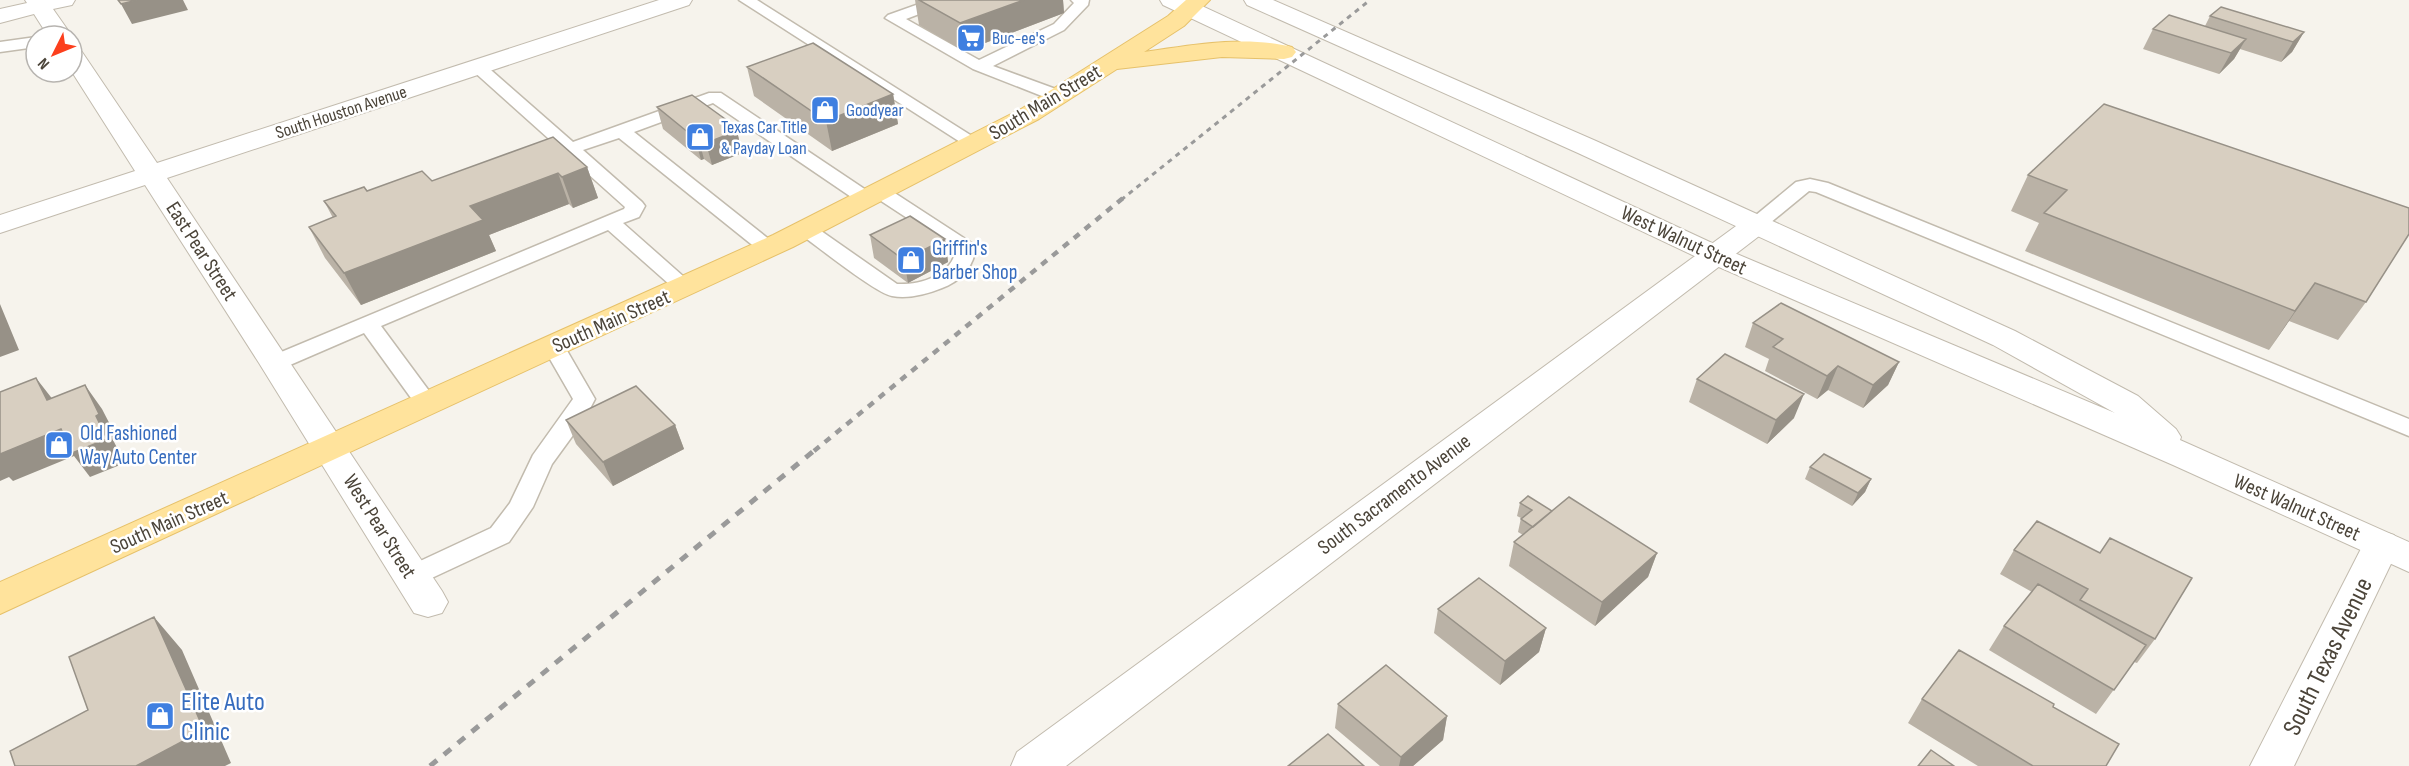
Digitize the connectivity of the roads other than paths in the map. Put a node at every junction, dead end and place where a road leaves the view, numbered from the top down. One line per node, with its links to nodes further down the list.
1 (64, 0): 6 (street)
2 (681, 0): 16 (street, South Houston Avenue)
3 (747, 0): 20 (lane)
4 (1079, 0): 15 (lane)
5 (1255, 0): 26 (street, West Walnut Street)
6 (38, 3): 9 (street); 10 (street)
7 (1186, 3): 13 (street, West Walnut Street); 14 (main road, South Main Street)
8 (930, 5): 15 (lane)
9 (0, 16)
10 (52, 24)
11 (24, 44): 12 (lane)
12 (0, 47)
13 (1284, 52): 14 (main road); 29 (street, West Walnut Street)
14 (1111, 63): 18 (main road, South Main Street)
15 (979, 66): 18 (lane)
16 (478, 67): 21 (lane); 22 (street, South Houston Avenue)
17 (84, 72): 22 (street, East Pear Street)
18 (1058, 96): 20 (main road, South Main Street)
19 (621, 131): 21 (lane); 23 (lane); 28 (lane)
20 (974, 143): 23 (main road, South Main Street)
21 (570, 149): 24 (lane)
22 (153, 174): 25 (street, South Houston Avenue); 33 (street, East Pear Street)
23 (873, 195): 27 (main road, South Main Street); 27 (lane)
24 (610, 222): 30 (lane); 31 (lane)
25 (0, 224)
26 (1757, 224): 29 (street, South Sacramento Avenue); 35 (lane); 37 (street, West Walnut Street)
27 (807, 230): 28 (main road, South Main Street)
28 (768, 248): 30 (main road, South Main Street)
29 (1715, 255): 37 (street, West Walnut Street); 41 (street, South Sacramento Avenue)
30 (685, 288): 32 (main road, South Main Street)
31 (368, 323): 33 (lane); 34 (lane)
32 (554, 347): 34 (main road, South Main Street); 39 (lane)
33 (275, 363): 36 (street, East Pear Street)
34 (426, 404): 36 (main road, South Main Street)
35 (2409, 428)
36 (331, 449): 39 (street, West Pear Street); 40 (main road, South Main Street)
37 (2185, 456): 38 (street, West Walnut Street)
38 (2395, 551): 42 (street, South Texas Avenue)
39 (420, 589)
40 (0, 599)
41 (1033, 766)
42 (2272, 766)

